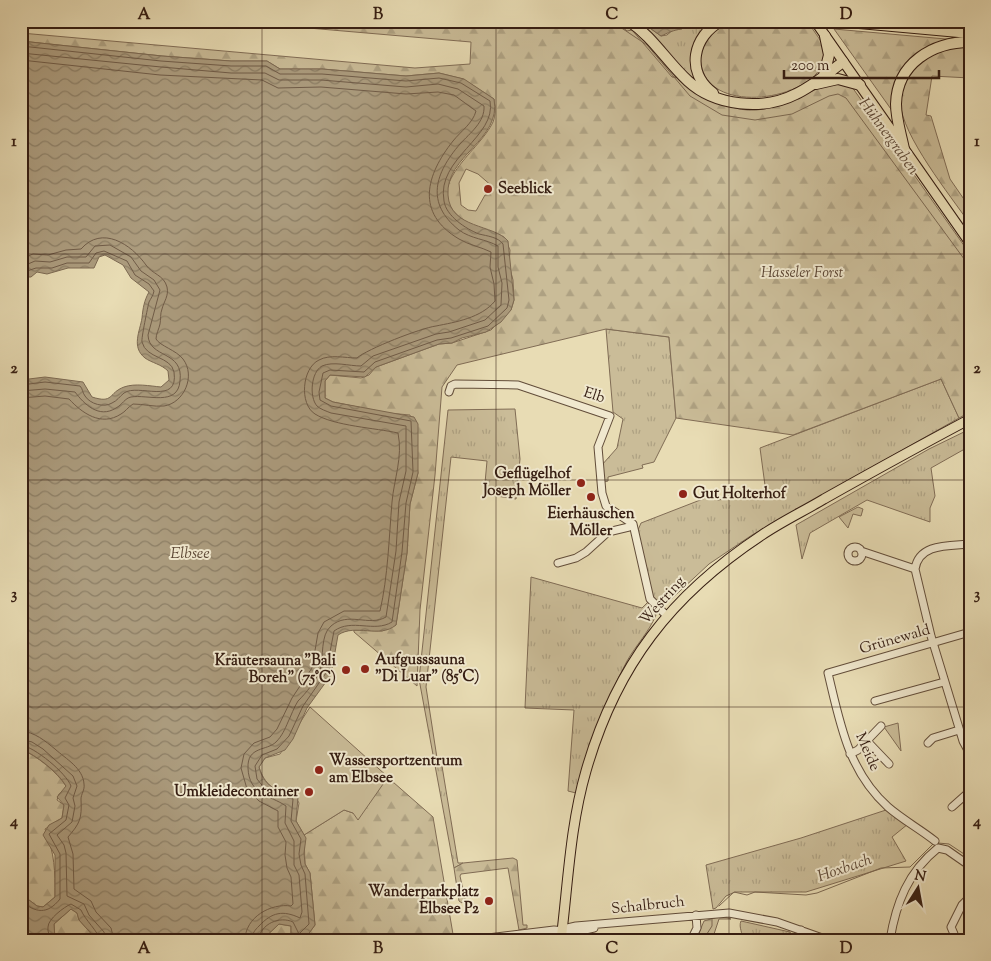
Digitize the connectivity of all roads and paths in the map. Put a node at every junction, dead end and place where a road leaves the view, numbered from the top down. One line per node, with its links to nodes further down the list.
1 (629, 21): 12 (highway)
2 (721, 21): 12 (highway)
3 (815, 21): 6 (main road)
4 (837, 21): 5 (highway)
5 (970, 33)
6 (826, 36): 8 (main road); 9 (highway)
7 (970, 42): 13 (highway)
8 (844, 62): 9 (highway); 11 (main road)
9 (824, 75): 10 (highway)
10 (810, 85): 11 (highway); 12 (highway)
11 (860, 85): 13 (main road)
12 (724, 100)
13 (904, 149): 14 (main road)
14 (970, 243)
15 (449, 392): 17 (street, Elb)
16 (970, 418): 22 (main road, Westring)
17 (633, 524): 20 (street); 22 (street)
18 (970, 544): 21 (street)
19 (862, 551): 21 (street)
20 (558, 563)
21 (915, 569): 24 (street)
22 (666, 615): 41 (main road, Westring)
23 (970, 632): 24 (street, Grünewald)
24 (933, 643): 25 (street, Grünewald); 26 (street)
25 (828, 673): 32 (street, Meide)
26 (944, 682): 27 (street); 29 (street)
27 (875, 701)
28 (881, 726): 30 (street)
29 (959, 730): 31 (street); 33 (street)
30 (867, 741): 32 (street); 34 (street)
31 (928, 743)
32 (850, 754): 37 (street, Meide)
33 (970, 754)
34 (889, 764)
35 (970, 792): 36 (street)
36 (952, 807)
37 (935, 840)
38 (970, 866): 49 (street)
39 (970, 897): 43 (street)
40 (696, 918): 41 (street, Schalbruch); 42 (street, Schalbruch); 44 (street, Schalbruch)
41 (563, 930): 45 (street, Schalbruch); 46 (main road, Westring)
42 (801, 930): 47 (street); 48 (street, Schalbruch)
43 (954, 934)
44 (692, 939)
45 (472, 940)
46 (561, 940)
47 (799, 940)
48 (828, 940)
49 (890, 940)

